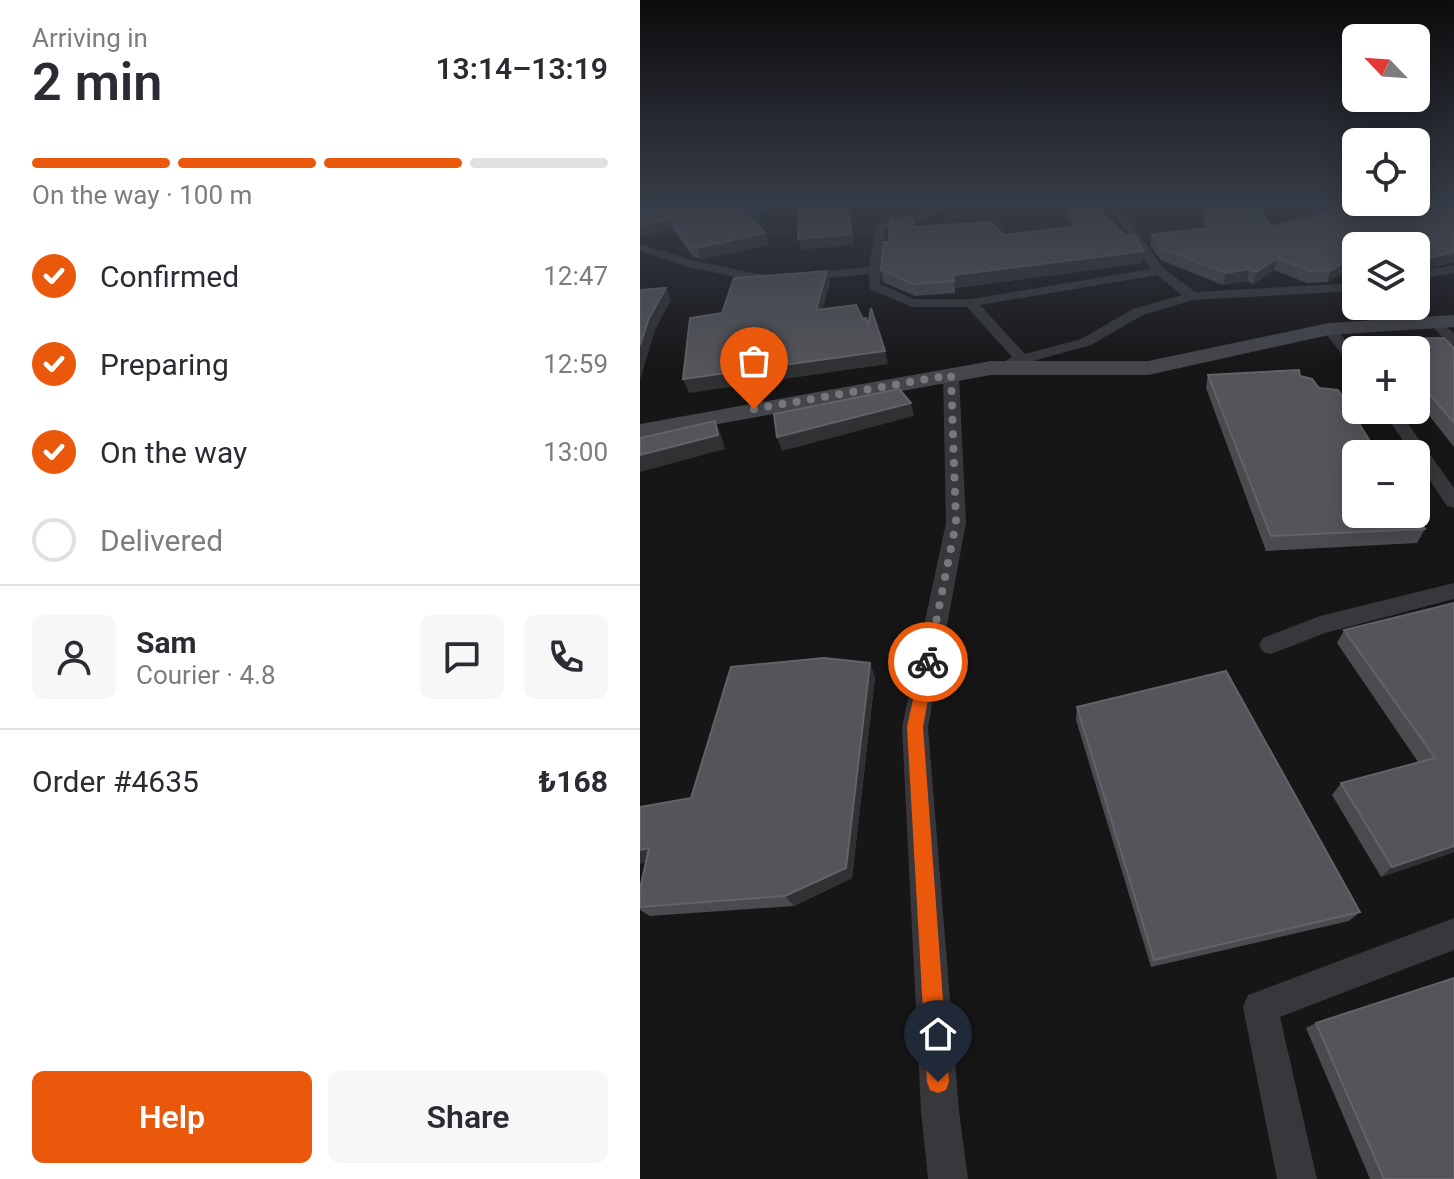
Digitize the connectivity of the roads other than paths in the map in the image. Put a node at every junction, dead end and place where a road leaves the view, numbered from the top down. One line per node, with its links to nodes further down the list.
1 (674, 258): 5 (street)
2 (876, 258): 5 (street)
3 (1150, 258): 6 (street)
4 (1454, 269): 7 (street)
5 (875, 270): 10 (street)
6 (1159, 271): 9 (street); 10 (street)
7 (1430, 273)
8 (1342, 288): 9 (street)
9 (1192, 296): 15 (street)
10 (971, 303): 15 (street)
11 (1445, 322): 12 (street); 13 (street)
12 (1329, 329): 14 (street); 16 (street)
13 (1454, 341)
14 (1342, 345)
15 (1022, 359): 16 (street)
16 (991, 368): 17 (street)
17 (951, 375): 19 (street); 24 (street)
18 (1400, 424): 20 (street)
19 (640, 431)
20 (1454, 502)
21 (1454, 591): 22 (street)
22 (1271, 645)
23 (1454, 934): 25 (street)
24 (948, 1179)
25 (1297, 1179)

